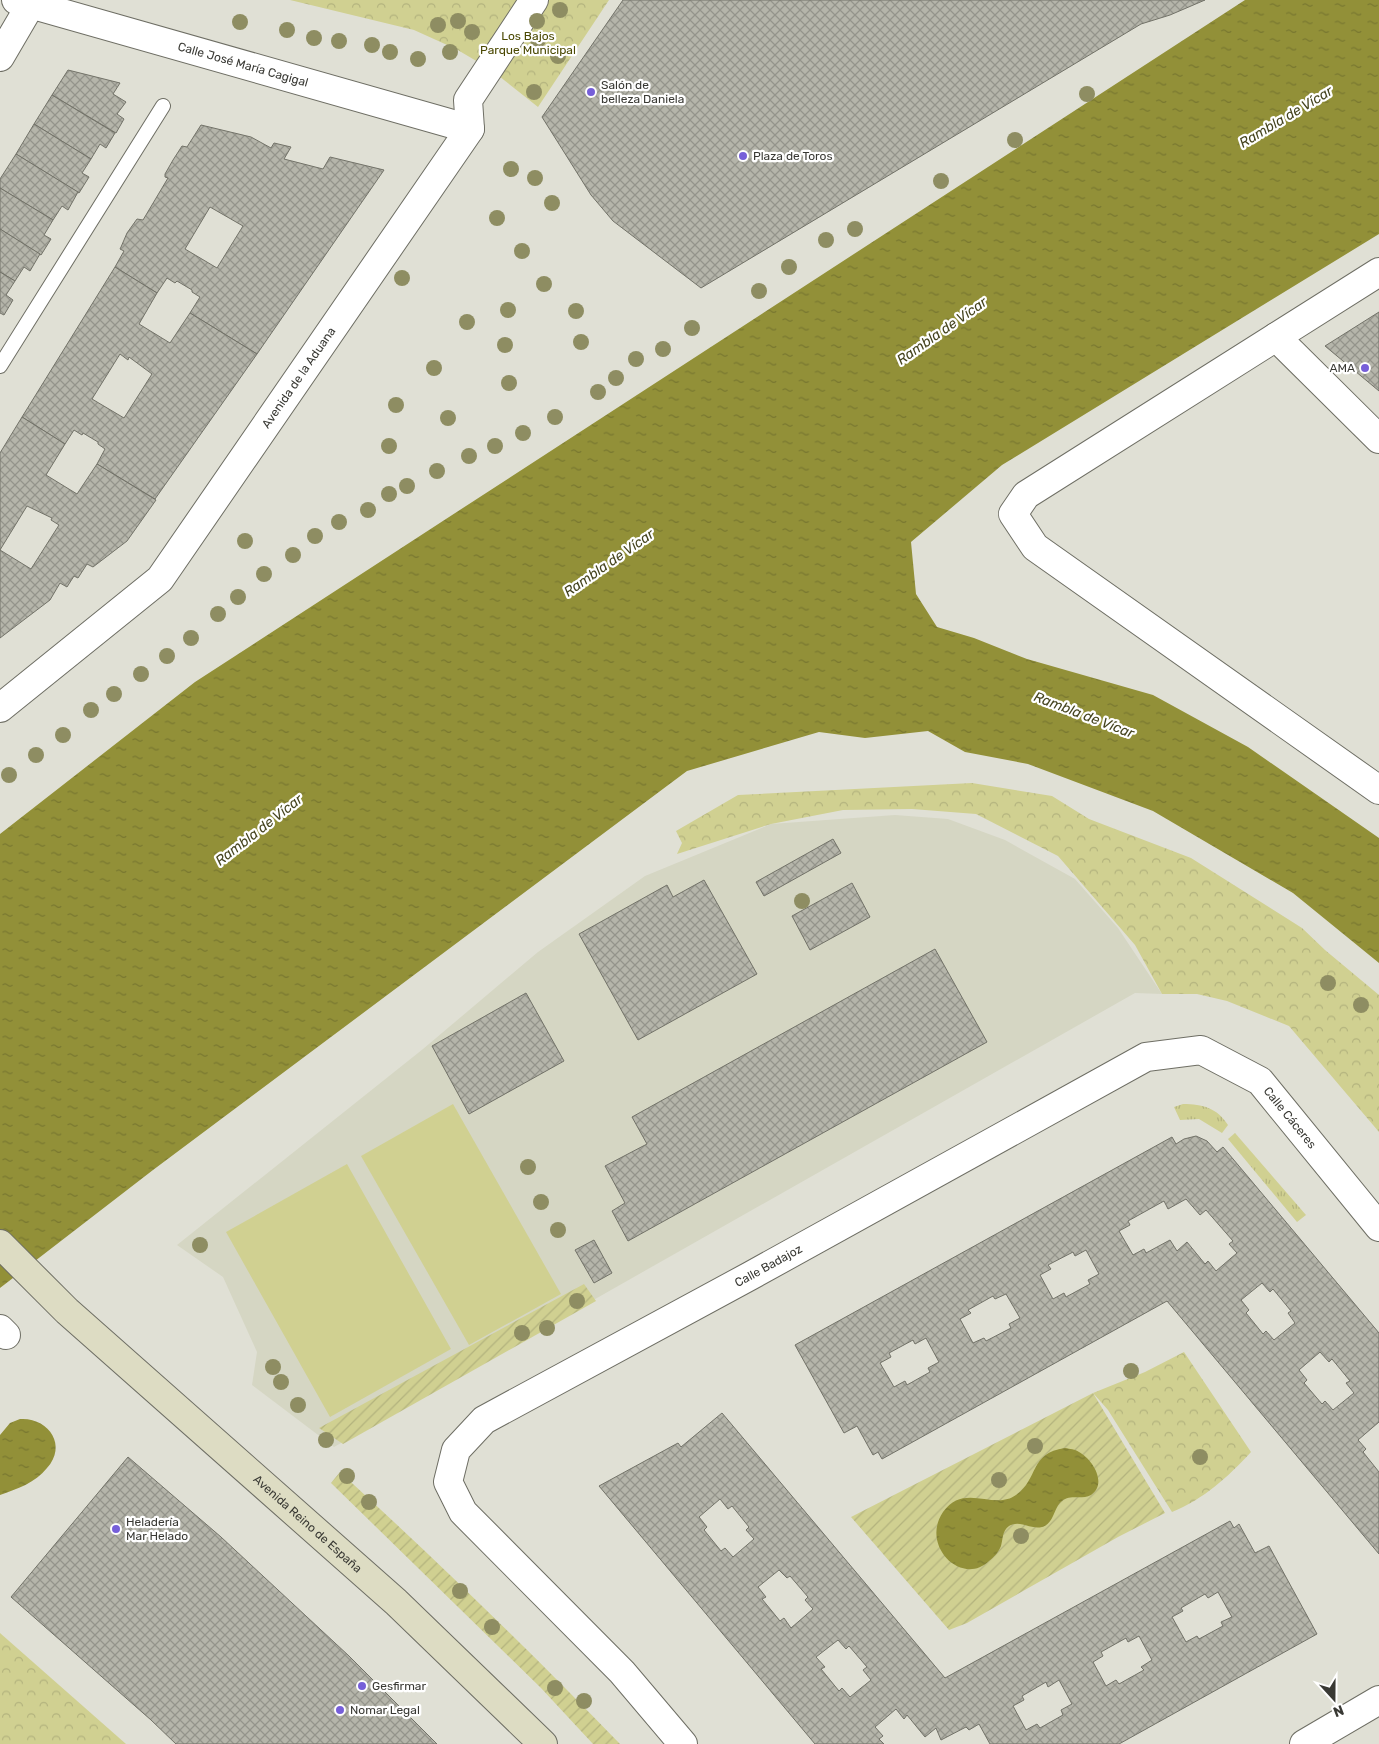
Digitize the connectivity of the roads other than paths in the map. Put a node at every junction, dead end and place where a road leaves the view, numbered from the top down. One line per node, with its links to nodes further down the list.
1 (534, 0): 5 (street)
2 (23, 2): 3 (street); 5 (street, Calle José María Cagigal)
3 (0, 57)
4 (163, 106): 8 (lane)
5 (470, 129): 10 (street, Avenida de la Aduana)
6 (1379, 272): 7 (street)
7 (1276, 337): 9 (street); 11 (street)
8 (0, 366)
9 (1379, 439)
10 (0, 708)
11 (1379, 790)
12 (1146, 1057): 13 (street, Calle Cáceres); 17 (street, Calle Badajoz)
13 (1379, 1227)
14 (0, 1244): 16 (street, Avenida Reino de España)
15 (1379, 1700): 18 (street)
16 (543, 1744)
17 (683, 1744)
18 (1304, 1744)

